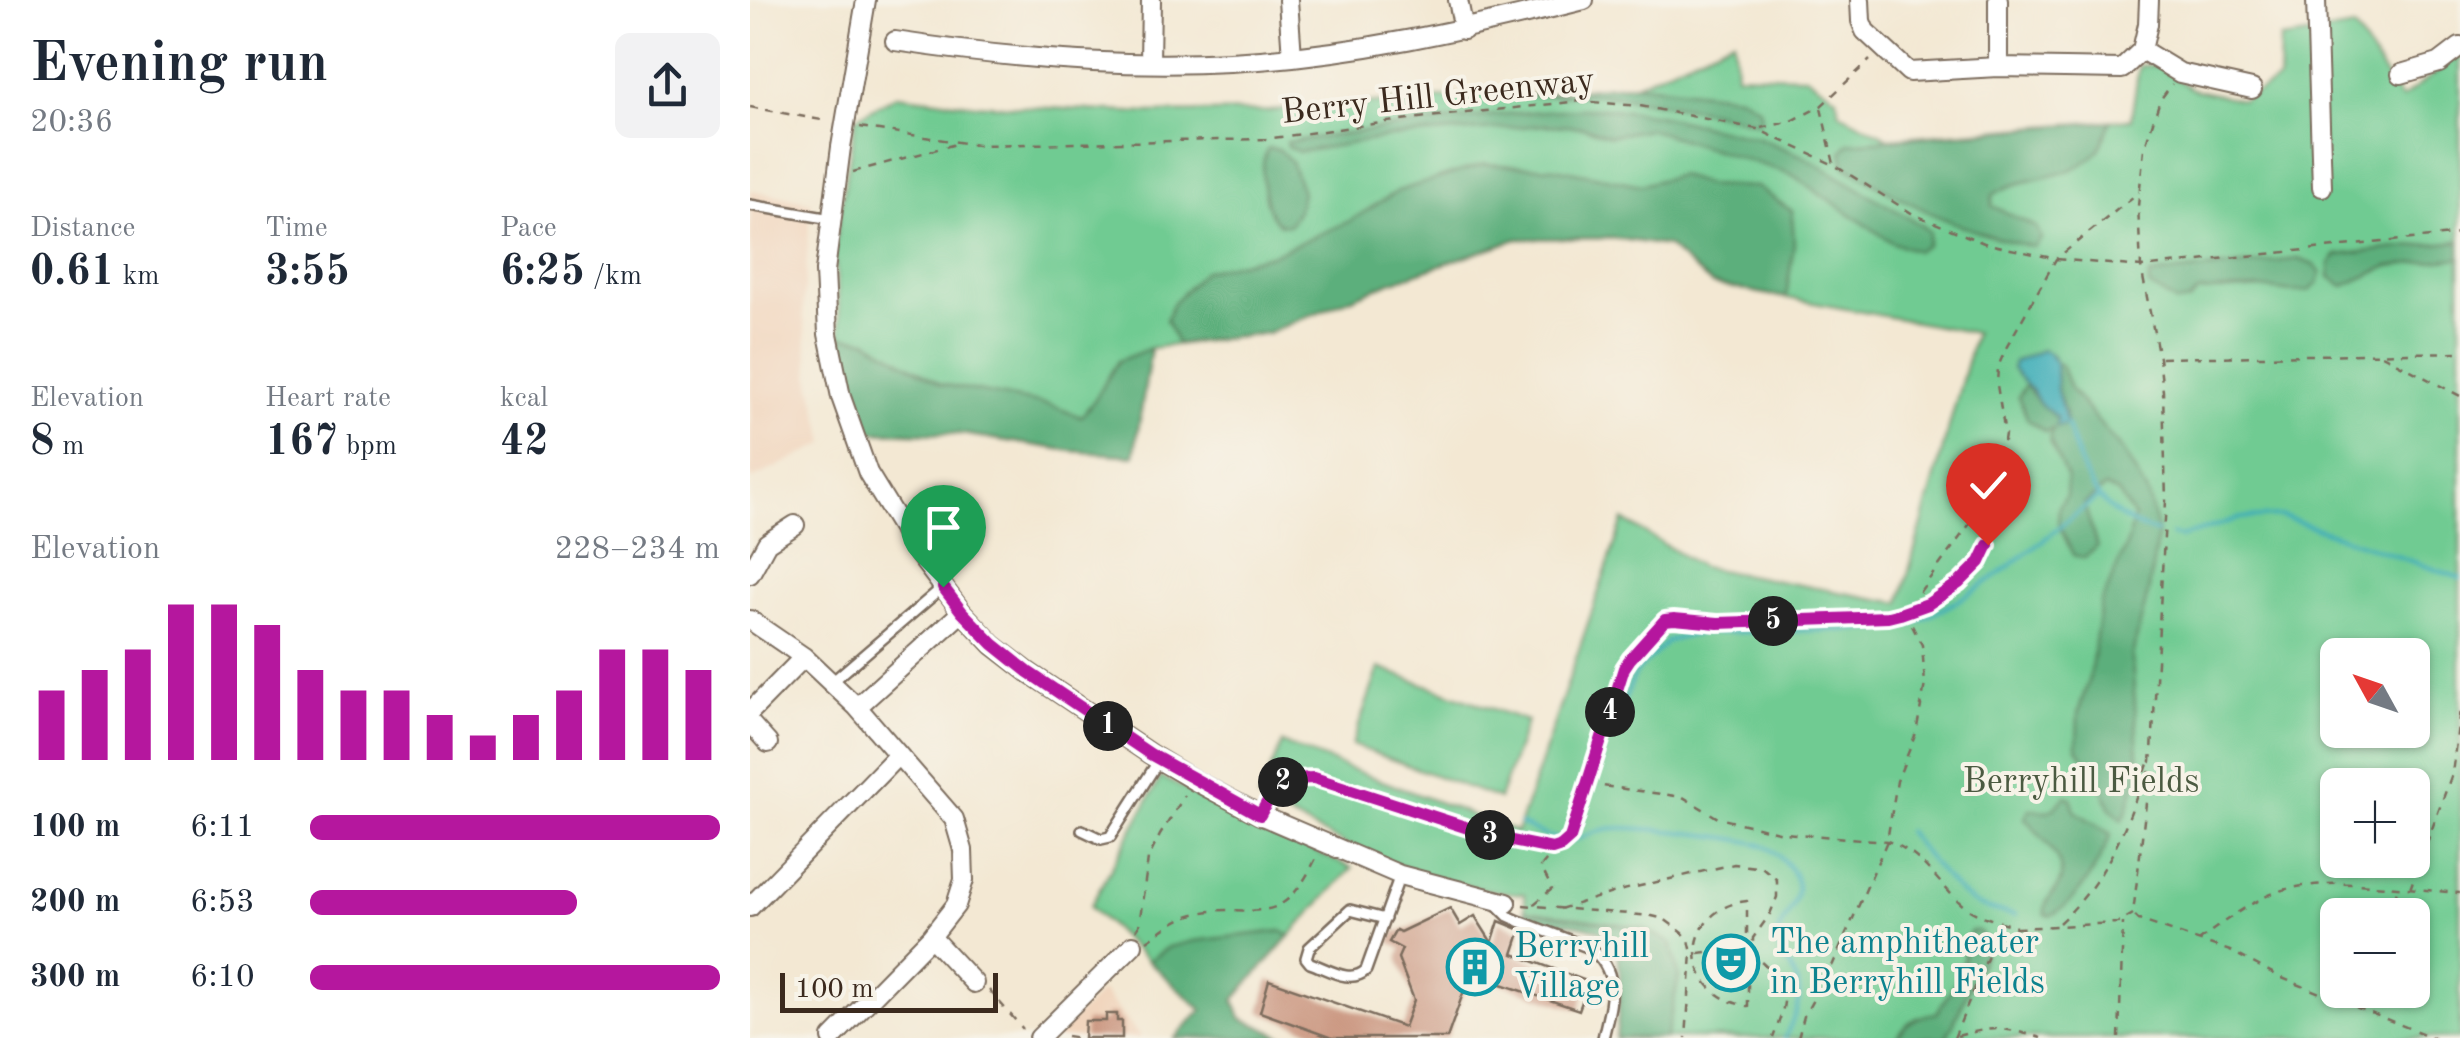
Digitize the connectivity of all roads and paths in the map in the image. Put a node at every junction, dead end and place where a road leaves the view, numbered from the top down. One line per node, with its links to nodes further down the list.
1 (866, 0): 28 (street, bridge)
2 (1152, 0): 16 (street)
3 (1288, 0): 15 (street)
4 (1458, 0): 10 (street)
5 (1584, 0): 10 (street)
6 (1860, 0): 13 (street)
7 (1998, 0): 17 (street)
8 (2150, 0): 14 (street)
9 (2316, 0): 29 (street)
10 (1464, 30): 15 (street)
11 (2460, 48): 19 (street)
12 (903, 49): 16 (street)
13 (1882, 49): 17 (street); 21 (path)
14 (2142, 50): 17 (street); 18 (street)
15 (1292, 57): 16 (street)
16 (1150, 62)
17 (1998, 67)
18 (2180, 74): 20 (street); 30 (path)
19 (2402, 74)
20 (2252, 89)
21 (1821, 106): 25 (path); 27 (path)
22 (750, 107): 23 (path)
23 (841, 124)
24 (860, 127): 26 (path, Berry Hill Greenway)
25 (1757, 129): 26 (path, Berry Hill Greenway); 27 (path, Berry Hill Greenway)
26 (957, 143): 28 (path)
27 (1834, 165): 34 (path, Berry Hill Greenway)
28 (837, 176): 32 (street)
29 (2322, 187)
30 (2139, 192): 34 (path); 35 (path)
31 (750, 205): 32 (lane)
32 (832, 220): 43 (street)
33 (2460, 234): 35 (path, Berry Hill Greenway)
34 (2056, 259): 35 (path, Berry Hill Greenway); 40 (path)
35 (2140, 267): 38 (path)
36 (2460, 352): 37 (path)
37 (2380, 354): 38 (path); 39 (path)
38 (2159, 358): 54 (path)
39 (2460, 396)
40 (1984, 506): 45 (path); 45 (path)
41 (795, 525): 42 (street)
42 (750, 574)
43 (943, 587): 44 (street); 48 (lane)
44 (962, 612): 49 (street); 56 (street)
45 (1904, 612): 58 (path); 61 (path)
46 (750, 620): 47 (street)
47 (804, 657): 48 (street); 51 (street)
48 (832, 683): 49 (street)
49 (857, 707): 55 (street)
50 (2460, 709): 66 (path)
51 (750, 712)
52 (750, 723): 53 (street)
53 (768, 743)
54 (2152, 752): 73 (path); 76 (path)
55 (898, 756): 70 (street); 79 (street)
56 (1159, 760): 57 (street); 60 (lane)
57 (1194, 781): 59 (street); 81 (path)
58 (1588, 784): 61 (path); 63 (path)
59 (1260, 815): 62 (street); 63 (path)
60 (1082, 830)
61 (1887, 841): 77 (path); 95 (path)
62 (1322, 843): 64 (street); 81 (path)
63 (1558, 847): 71 (path)
64 (1400, 874): 69 (street); 74 (lane)
65 (2397, 888): 66 (path); 68 (path); 80 (path)
66 (2410, 890): 67 (path)
67 (2460, 894)
68 (2395, 898)
69 (1500, 902): 71 (path); 92 (lane)
70 (751, 903)
71 (1532, 905): 72 (path)
72 (1560, 908): 83 (path); 94 (path)
73 (2133, 914): 75 (path); 80 (path)
74 (1384, 918): 74 (lane)
75 (2123, 921): 76 (path); 97 (path)
76 (2056, 925): 77 (path)
77 (2017, 928): 88 (path)
78 (1747, 934): 83 (path)
79 (930, 937): 85 (street); 89 (street)
80 (2198, 942): 86 (path)
81 (1132, 945): 91 (street)
82 (1734, 949): 83 (path)
83 (1694, 953): 84 (path); 93 (path)
84 (1748, 960)
85 (974, 984): 90 (path)
86 (2320, 993)
87 (2358, 1008): 98 (path)
88 (1955, 1037): 96 (path)
89 (832, 1038)
90 (1031, 1038)
91 (1039, 1038)
92 (1603, 1038)
93 (1686, 1038)
94 (1773, 1038)
95 (1798, 1038)
96 (2041, 1038)
97 (2119, 1038)
98 (2434, 1038)

